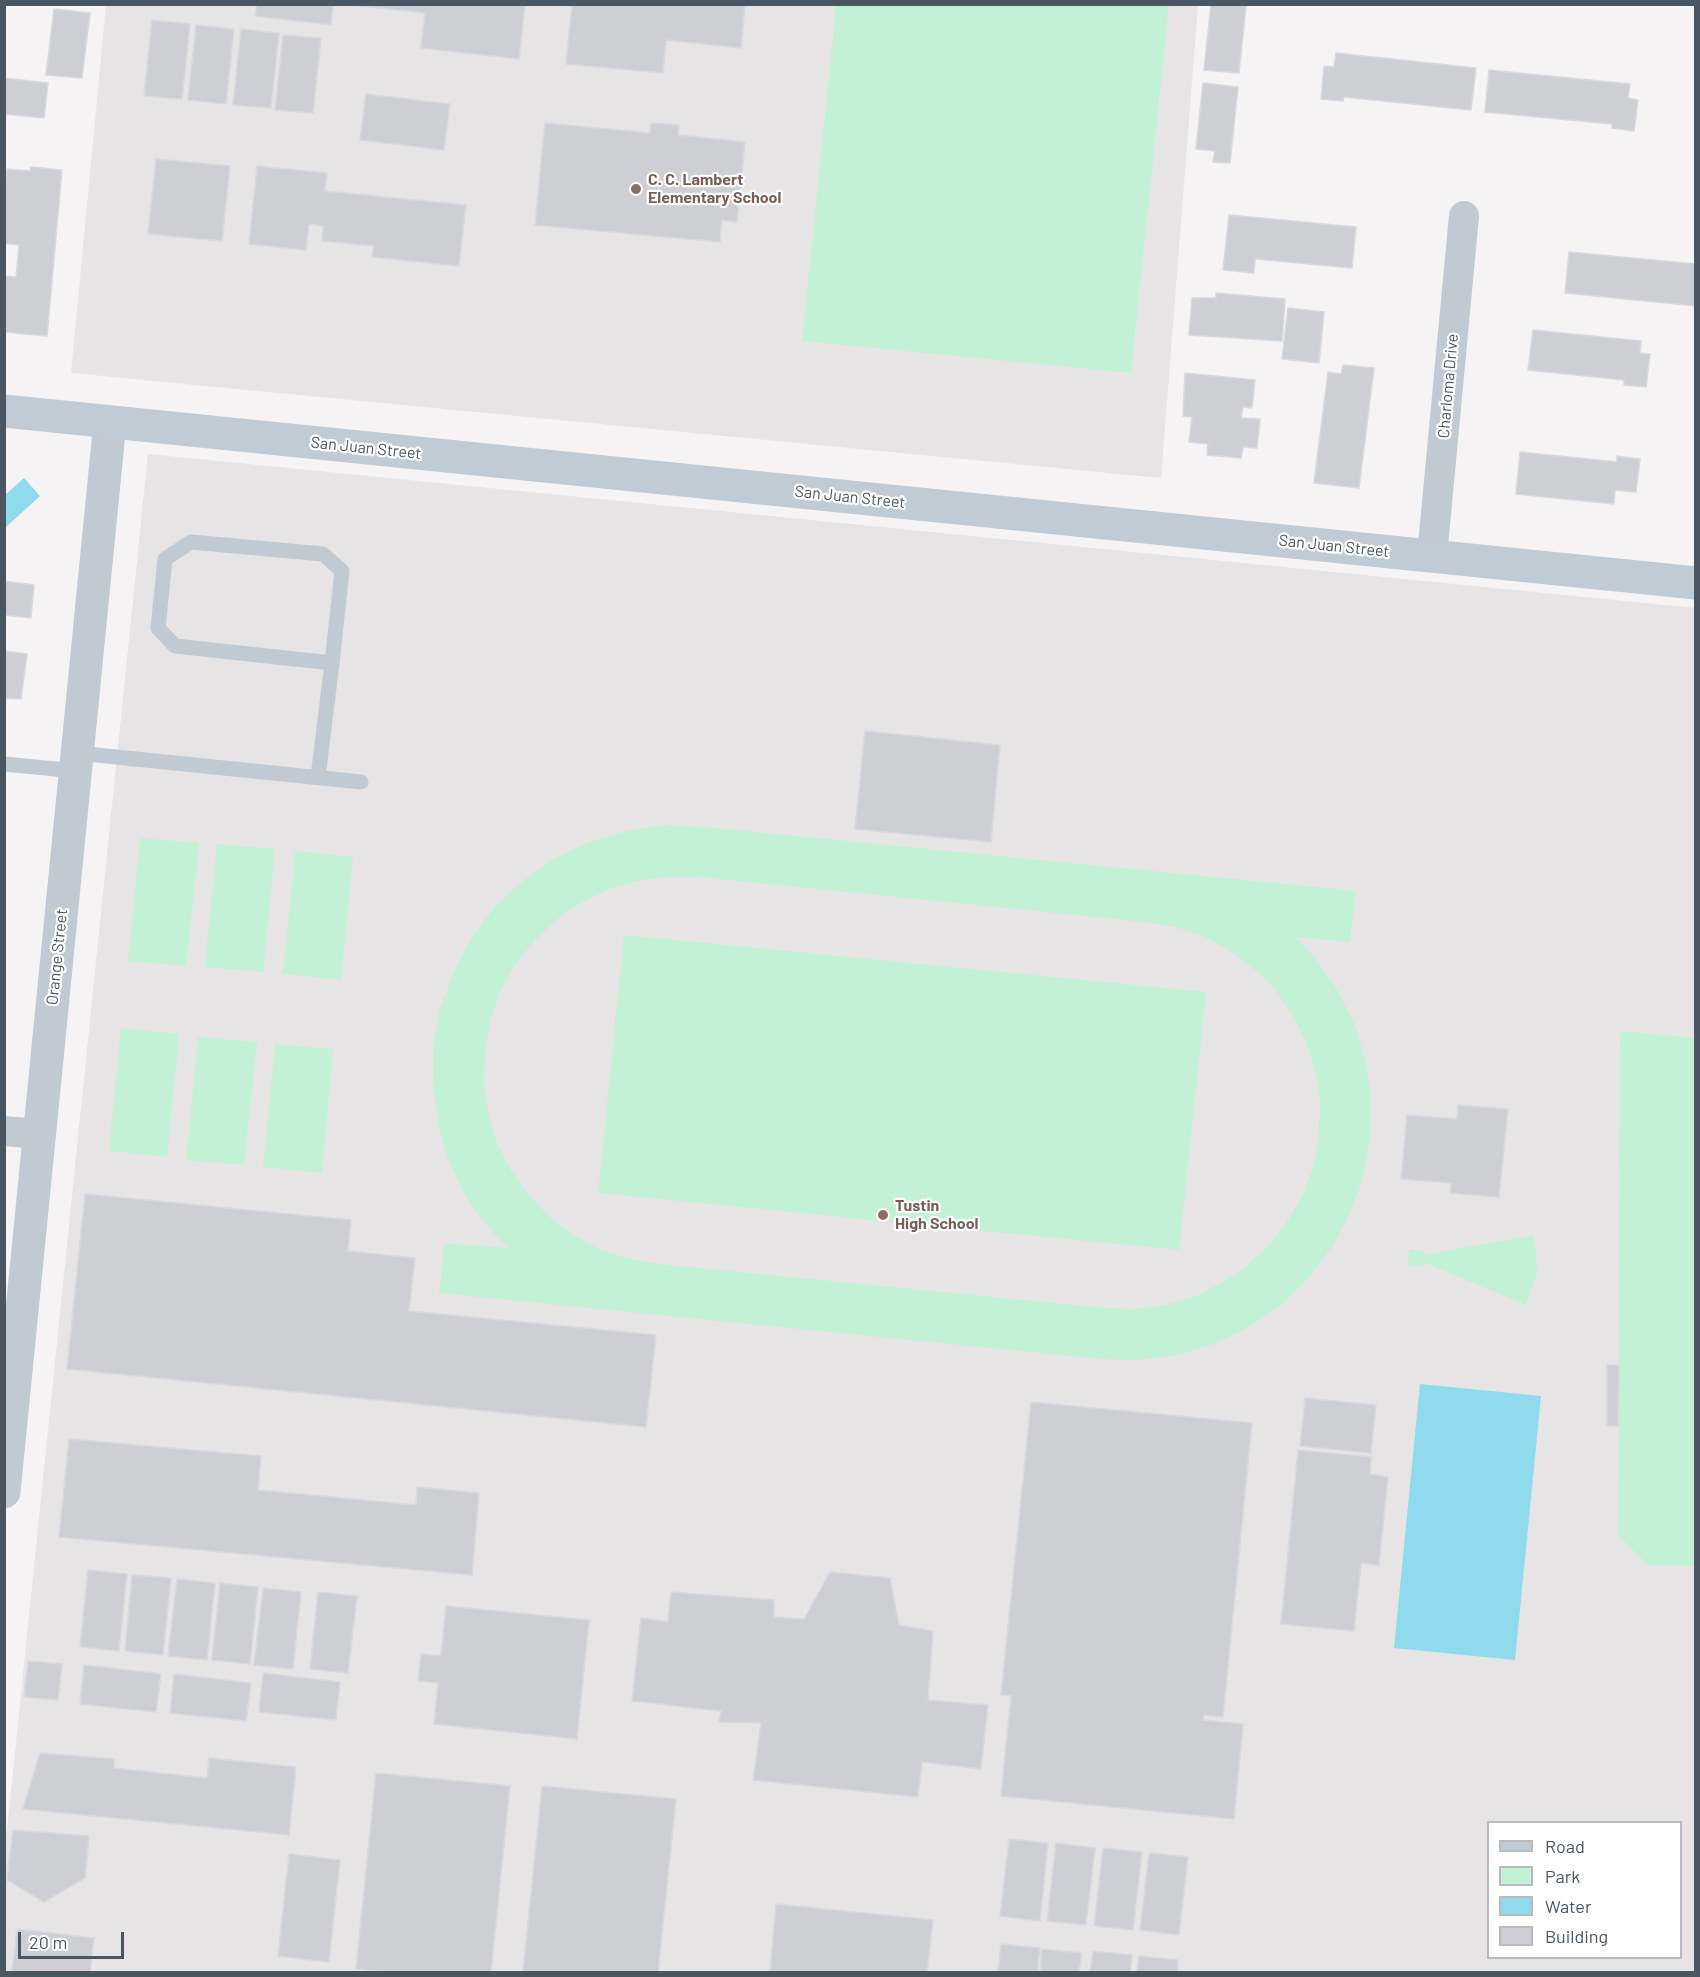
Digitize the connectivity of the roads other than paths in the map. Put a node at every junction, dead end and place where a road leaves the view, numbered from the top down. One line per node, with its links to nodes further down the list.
1 (1464, 216): 4 (street, Charloma Drive)
2 (4, 411): 3 (main road, San Juan Street)
3 (110, 422): 4 (main road, San Juan Street); 7 (street, Orange Street)
4 (1432, 556): 5 (main road, San Juan Street)
5 (1695, 583)
6 (332, 663): 6 (lane); 9 (lane)
7 (76, 762): 8 (lane); 9 (lane); 12 (street, Orange Street)
8 (4, 764)
9 (318, 777): 10 (lane)
10 (361, 782)
11 (4, 1131): 12 (street)
12 (40, 1134): 13 (street, Orange Street)
13 (5, 1484)

